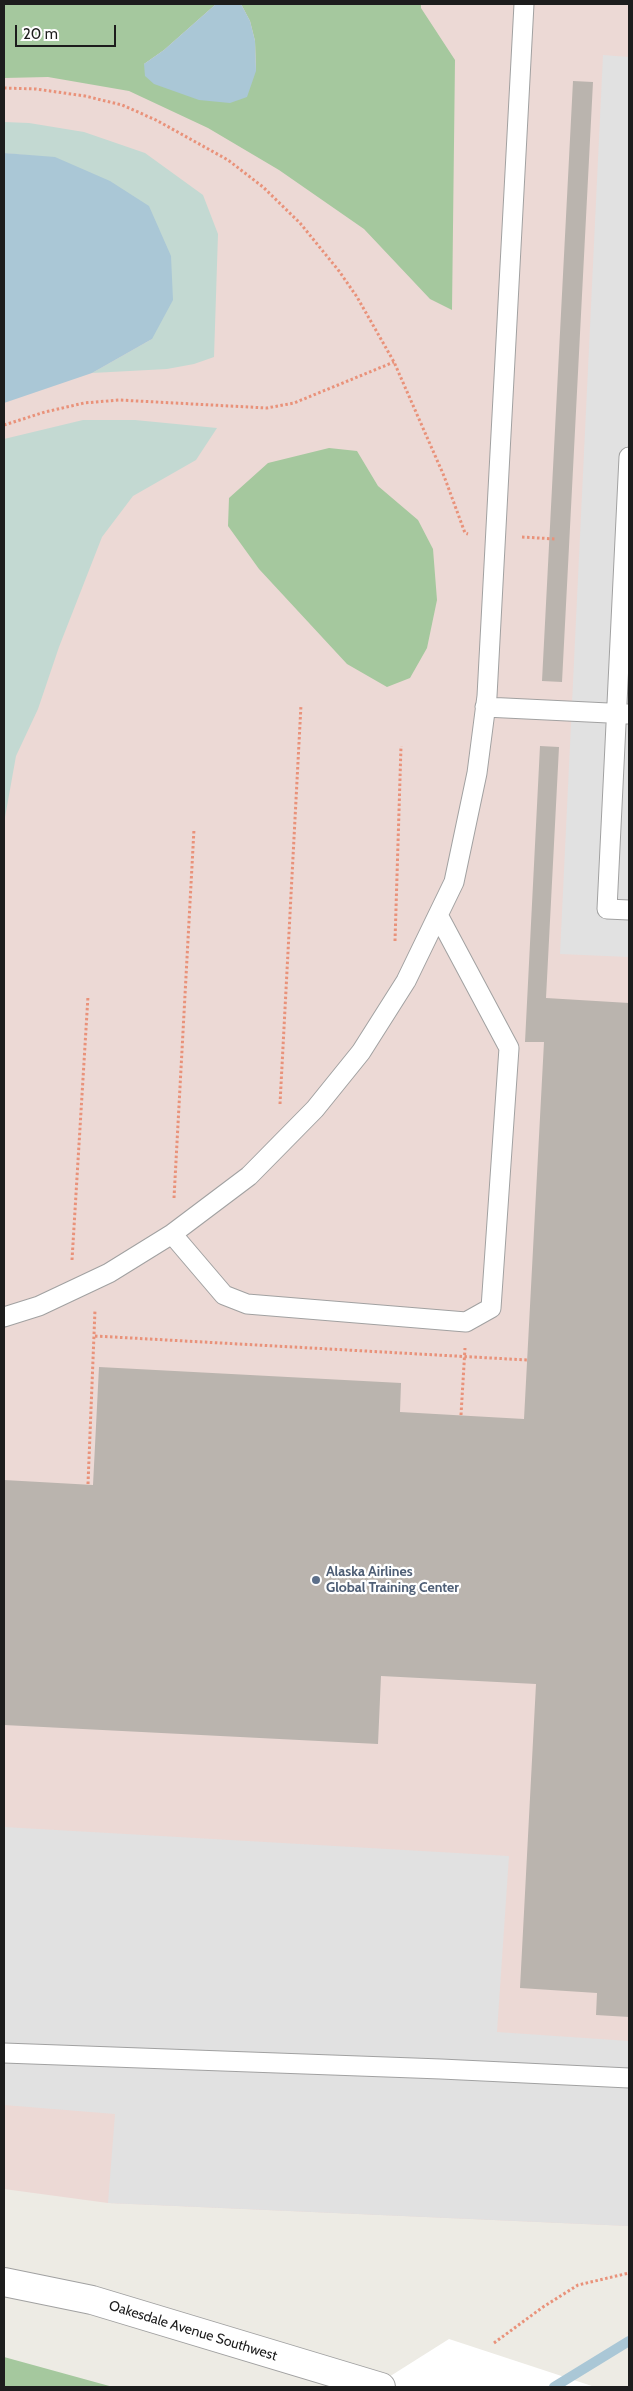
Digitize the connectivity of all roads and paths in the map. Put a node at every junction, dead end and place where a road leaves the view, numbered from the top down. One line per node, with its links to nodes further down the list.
1 (524, 4): 10 (lane)
2 (4, 88): 3 (path)
3 (394, 362): 4 (path); 6 (path)
4 (4, 425)
5 (629, 457): 11 (lane)
6 (475, 535)
7 (517, 537): 8 (path)
8 (555, 539)
9 (301, 705): 18 (path)
10 (485, 707): 11 (lane); 15 (lane)
11 (623, 714): 14 (lane)
12 (401, 746): 16 (path)
13 (194, 829): 19 (path)
14 (629, 910)
15 (438, 915): 18 (lane); 23 (lane)
16 (394, 949)
17 (88, 996): 20 (path)
18 (278, 1148): 19 (lane)
19 (172, 1234): 22 (lane); 23 (lane)
20 (73, 1259)
21 (95, 1310): 24 (path)
22 (4, 1317)
23 (466, 1322): 25 (path)
24 (95, 1336): 25 (path); 28 (path)
25 (465, 1357): 26 (path); 27 (path)
26 (527, 1360)
27 (461, 1415)
28 (88, 1484)
29 (4, 2053): 30 (lane)
30 (629, 2078)
31 (629, 2273): 33 (path)
32 (4, 2282): 34 (street, Oakesdale Avenue Southwest)
33 (494, 2342)
34 (378, 2386)

